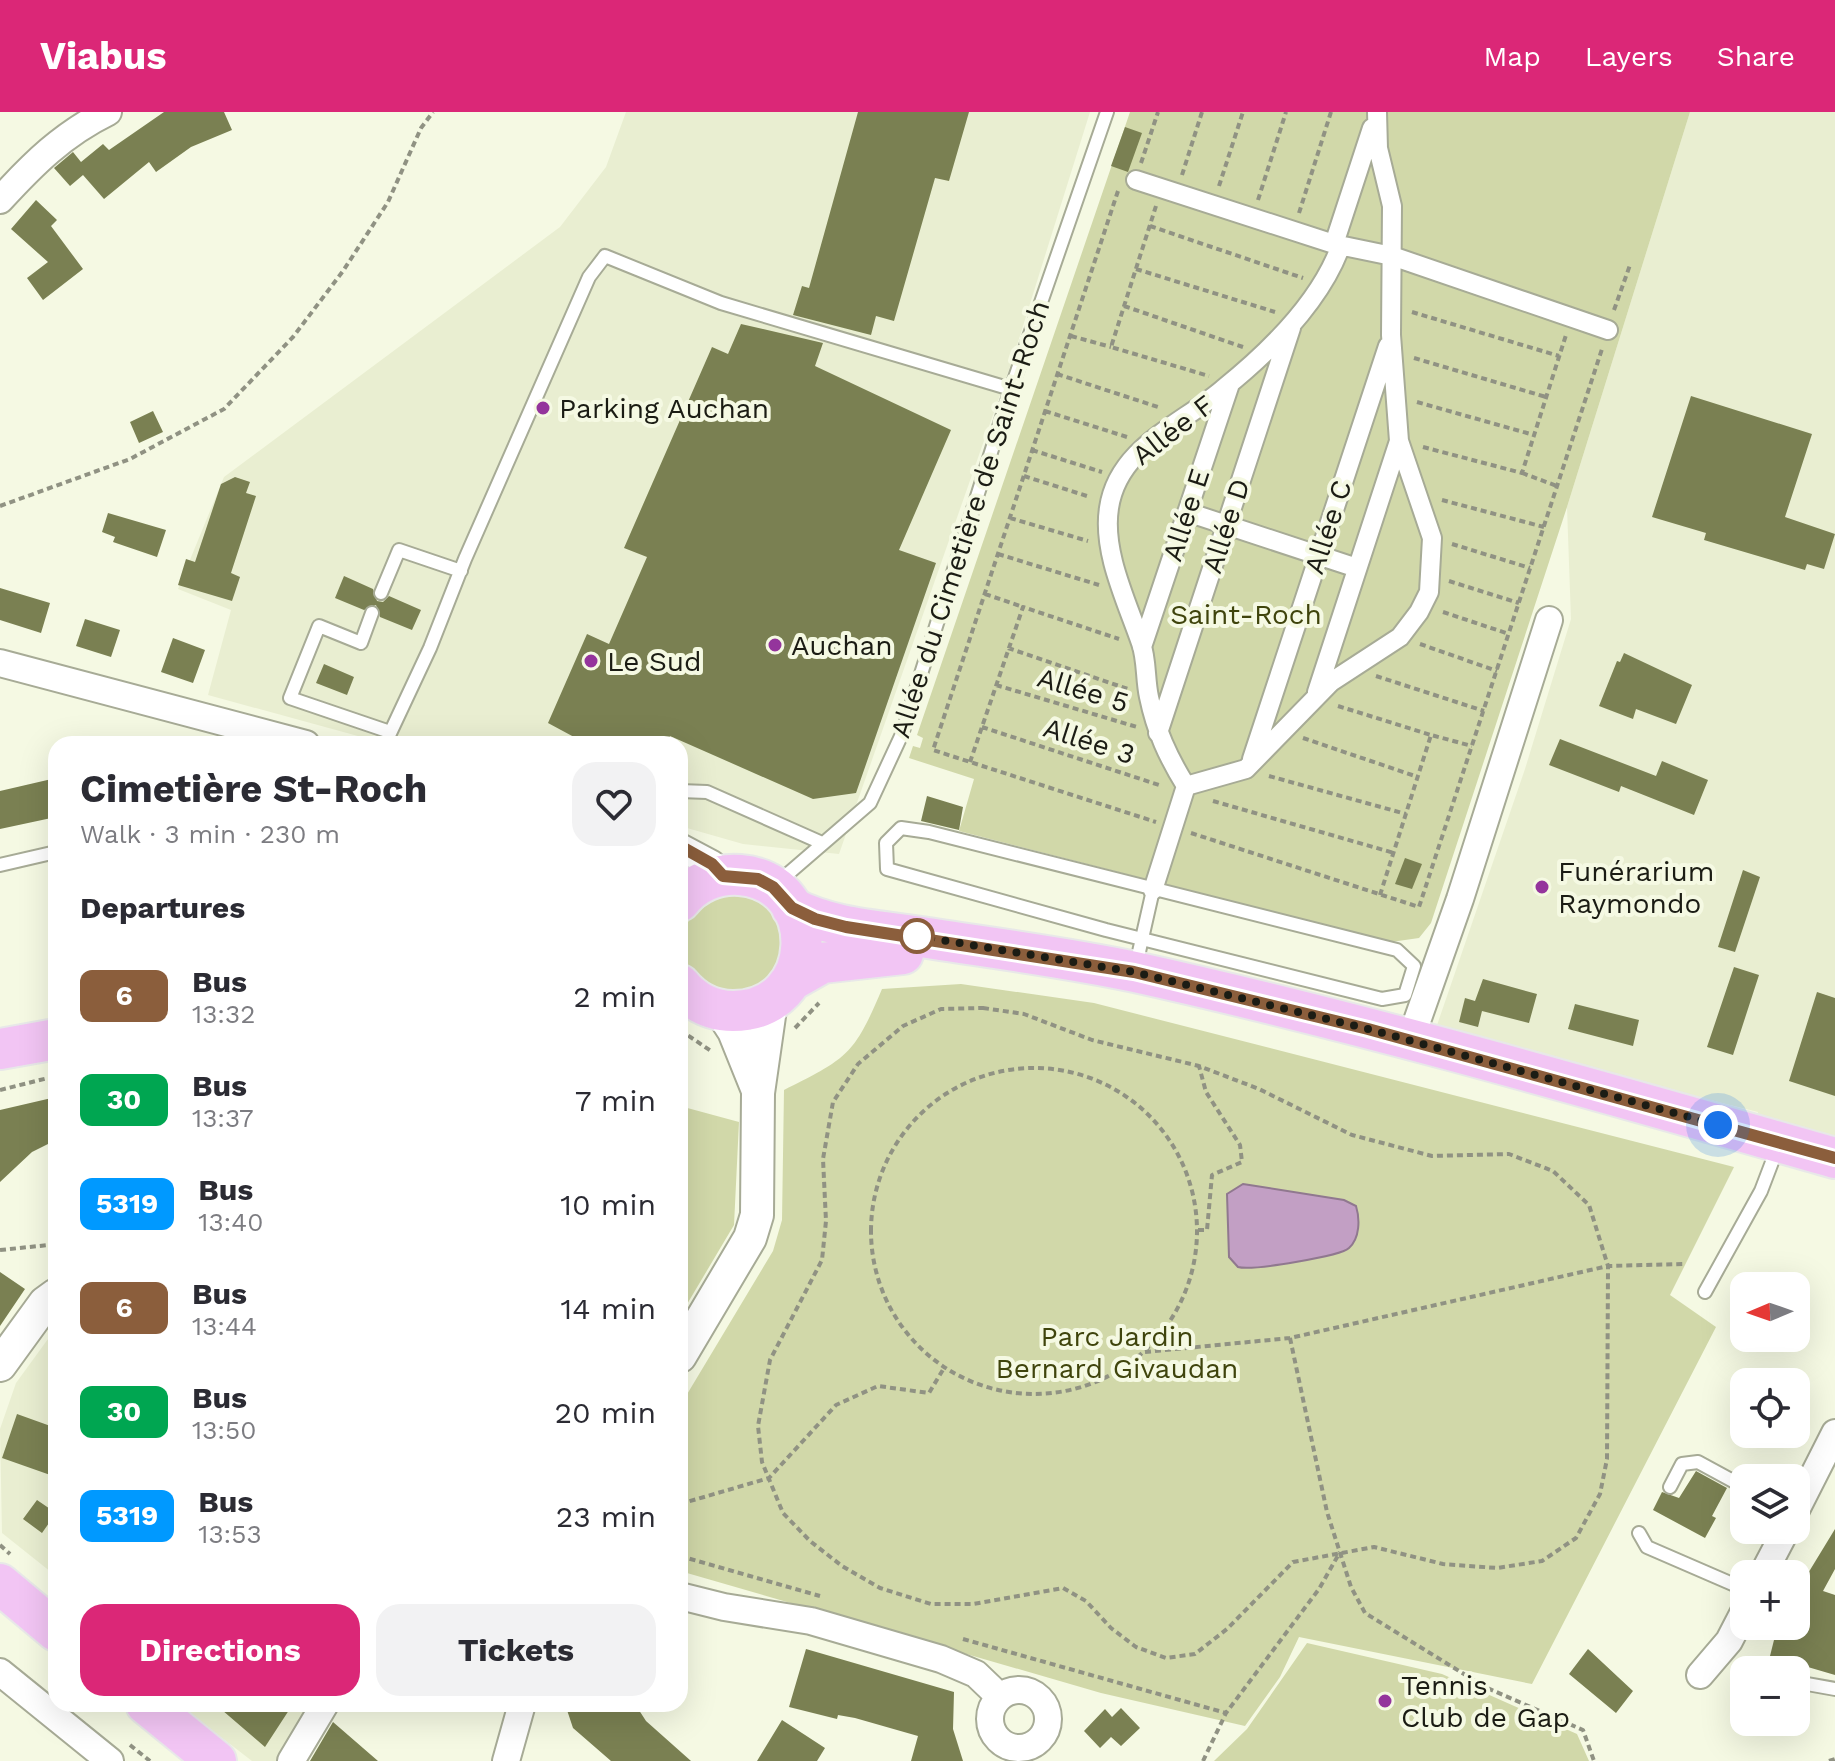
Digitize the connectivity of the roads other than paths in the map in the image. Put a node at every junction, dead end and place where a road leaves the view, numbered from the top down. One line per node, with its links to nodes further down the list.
1 (108, 112): 5 (street)
2 (1107, 112): 12 (lane, Allée du Cimetière de Saint-Roch)
3 (1377, 112): 6 (street, Allée F); 7 (street)
4 (1136, 180): 6 (street)
5 (0, 200)
6 (1337, 244): 7 (street); 8 (street, Allée F)
7 (1392, 256): 9 (street); 10 (street)
8 (1295, 318): 11 (street, Allée F); 15 (street, Allée D)
9 (1608, 330)
10 (1392, 343): 13 (street); 16 (street, Allée C)
11 (1231, 383): 14 (street, Allée E); 22 (street, Allée F)
12 (1011, 389): 18 (lane); 32 (lane, Allée du Cimetière de Saint-Roch)
13 (1399, 441): 17 (street); 24 (street)
14 (1187, 512): 15 (street); 22 (street, Allée E)
15 (1227, 525): 16 (street); 25 (street, Allée D)
16 (1319, 556): 17 (street); 29 (street, Allée C)
17 (1357, 568): 24 (street)
18 (461, 571): 19 (lane); 28 (lane)
19 (381, 593)
20 (372, 613): 27 (lane)
21 (1549, 620): 42 (street)
22 (1142, 647): 25 (street, Allée F)
23 (0, 663): 26 (street)
24 (1315, 699): 29 (street)
25 (1158, 734): 30 (street, Allée F)
26 (276, 736)
27 (382, 736)
28 (388, 736)
29 (1248, 767): 30 (street)
30 (1184, 789): 38 (street)
31 (688, 791): 32 (lane)
32 (822, 843): 39 (lane, Allée du Cimetière de Saint-Roch)
33 (688, 851): 36 (street)
34 (48, 854): 35 (lane)
35 (0, 865)
36 (723, 876): 37 (main road); 39 (main road)
37 (688, 887)
38 (1153, 890): 41 (lane); 41 (lane); 42 (lane)
39 (783, 898): 40 (main road); 43 (main road)
40 (981, 947): 41 (main road); 43 (main road)
41 (1138, 955): 42 (lane); 47 (main road)
42 (1420, 982): 47 (street)
43 (781, 991): 45 (main road); 49 (street)
44 (688, 992): 45 (main road)
45 (721, 1011): 49 (street)
46 (48, 1040): 48 (main road)
47 (1410, 1041): 50 (main road)
48 (0, 1049)
49 (758, 1093): 54 (street)
50 (1780, 1142): 51 (main road); 52 (lane)
51 (1835, 1158)
52 (1705, 1292)
53 (48, 1301): 55 (street)
54 (688, 1343)
55 (0, 1365)
56 (1835, 1433): 58 (street)
57 (1730, 1479): 59 (lane)
58 (1810, 1482)
59 (1670, 1487)
60 (1639, 1533): 61 (lane)
61 (1730, 1583)
62 (0, 1584): 65 (main road)
63 (688, 1598): 72 (street)
64 (0, 1605): 67 (main road)
65 (48, 1624)
66 (1730, 1639): 69 (street)
67 (48, 1644)
68 (0, 1672): 73 (street)
69 (1700, 1675)
70 (1810, 1685): 71 (lane)
71 (1835, 1689)
72 (1000, 1697): 79 (street); 79 (street)
73 (48, 1711)
74 (49, 1712): 80 (street)
75 (130, 1712): 81 (main road)
76 (156, 1712): 82 (main road)
77 (320, 1712): 83 (street)
78 (520, 1712): 84 (street)
79 (1017, 1755)
80 (110, 1761)
81 (189, 1761)
82 (216, 1761)
83 (291, 1761)
84 (506, 1761)

